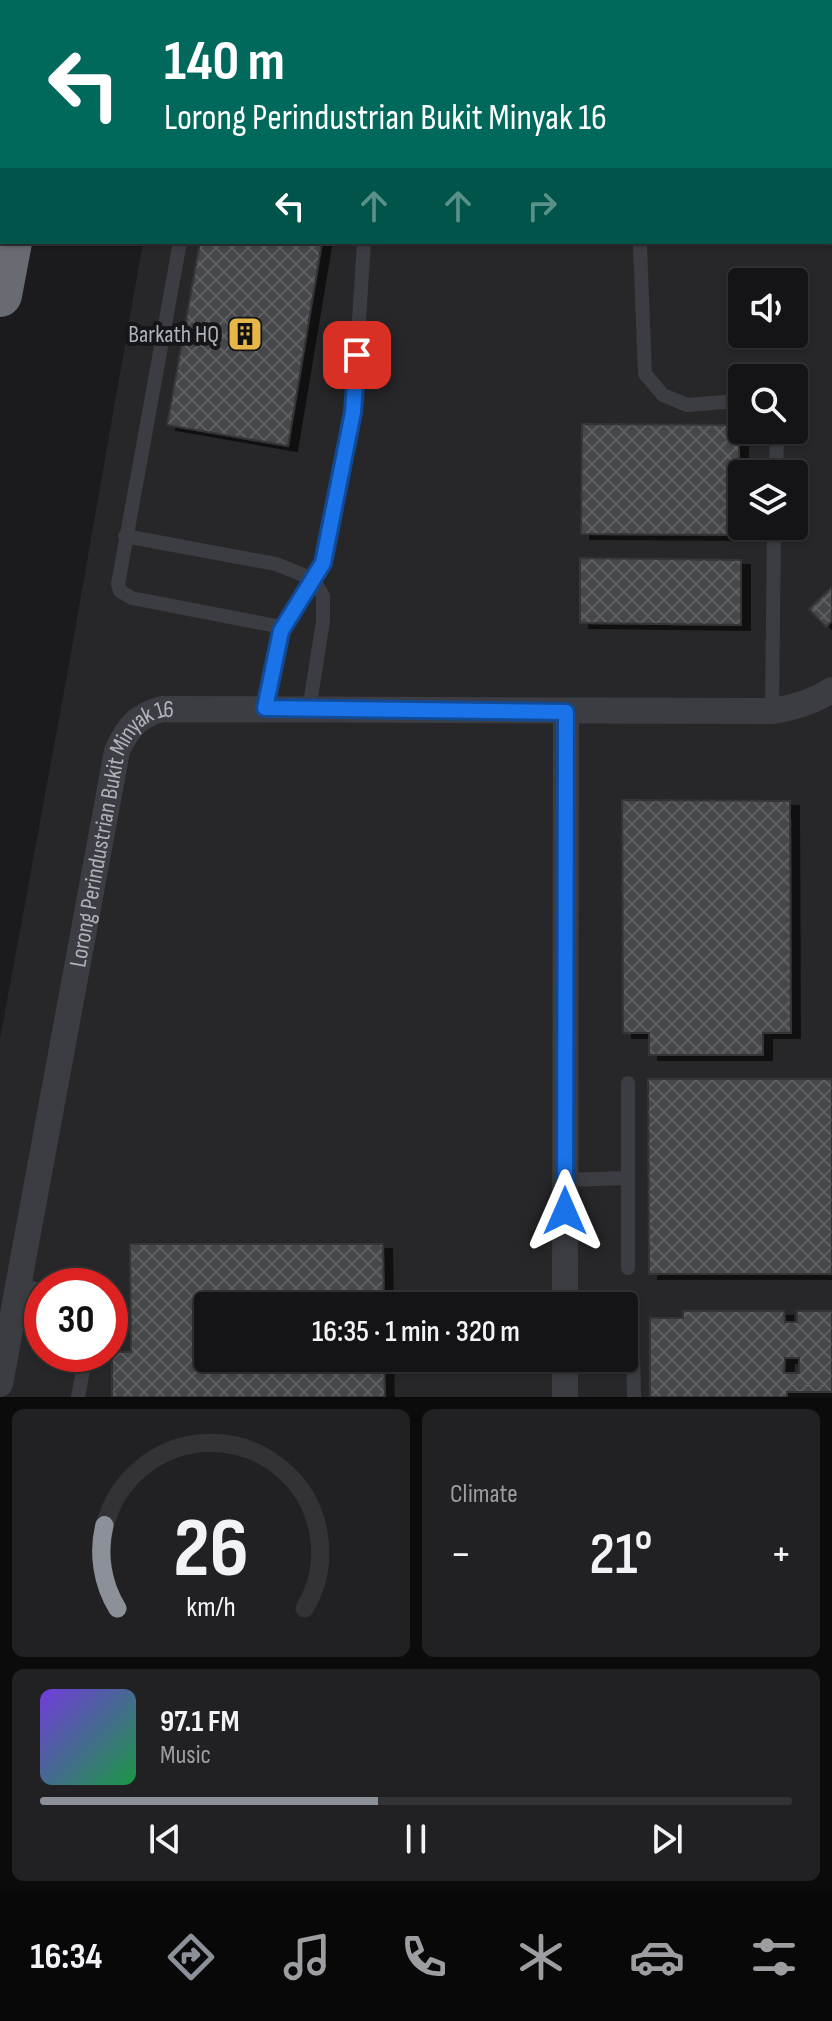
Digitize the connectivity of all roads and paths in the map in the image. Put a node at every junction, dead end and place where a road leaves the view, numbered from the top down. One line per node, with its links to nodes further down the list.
1 (10, 244): 5 (highway)
2 (180, 244): 7 (lane)
3 (364, 244): 9 (lane)
4 (640, 246): 6 (lane)
5 (0, 295)
6 (728, 402)
7 (125, 536): 9 (lane); 10 (lane)
8 (774, 540): 14 (lane)
9 (313, 579): 10 (lane); 13 (lane)
10 (281, 631): 12 (lane)
11 (832, 690): 14 (street, Lorong Perindustrian Bukit Minyak 16)
12 (265, 708): 13 (street, Lorong Perindustrian Bukit Minyak 16); 19 (street, Lorong Perindustrian Bukit Minyak 16)
13 (309, 710): 15 (street, Lorong Perindustrian Bukit Minyak 16)
14 (772, 711): 15 (street, Lorong Perindustrian Bukit Minyak 16)
15 (566, 712): 18 (street)
16 (628, 1083): 17 (lane)
17 (628, 1178): 18 (lane); 20 (lane)
18 (565, 1180): 21 (street)
19 (33, 1268)
20 (628, 1268)
21 (565, 1292)
22 (24, 1306): 26 (street, Lorong Perindustrian Bukit Minyak 16)
23 (83, 1372): 27 (lane)
24 (565, 1372): 28 (street)
25 (632, 1372): 29 (lane)
26 (0, 1384)
27 (78, 1397)
28 (565, 1397)
29 (634, 1397)

